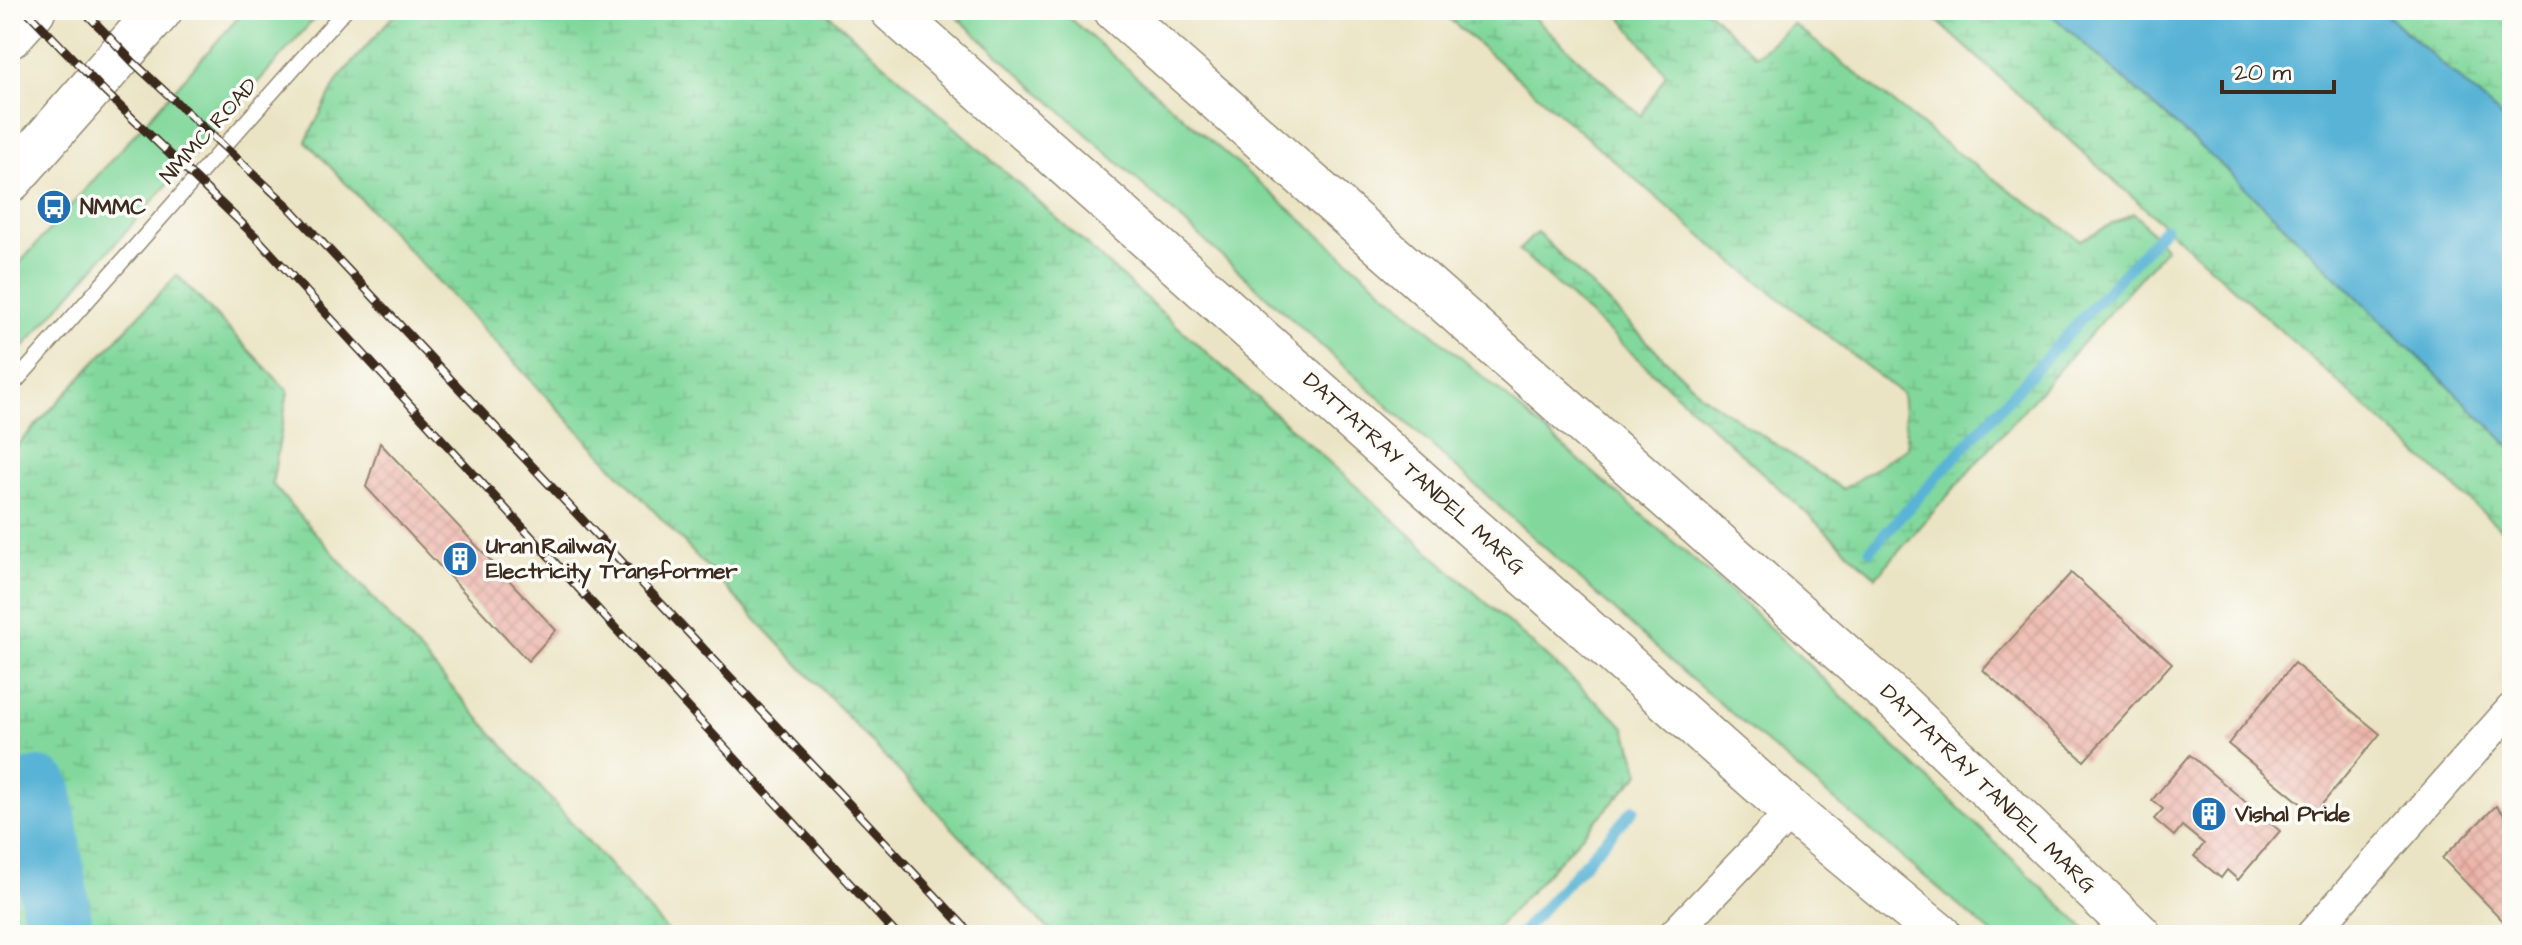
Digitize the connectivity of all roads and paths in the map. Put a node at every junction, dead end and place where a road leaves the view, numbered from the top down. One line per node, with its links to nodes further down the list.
1 (33, 10): 6 (main road)
2 (160, 10): 7 (main road)
3 (345, 10): 8 (lane, NMMC ROAD)
4 (891, 10): 10 (main road, DATTATRAY TANDEL MARG)
5 (1115, 10): 13 (main road, DATTATRAY TANDEL MARG)
6 (10, 36)
7 (10, 180)
8 (10, 388)
9 (2512, 708): 14 (street)
10 (1792, 811): 11 (street); 12 (main road, DATTATRAY TANDEL MARG)
11 (1673, 935)
12 (1940, 935)
13 (2140, 935)
14 (2311, 935)

